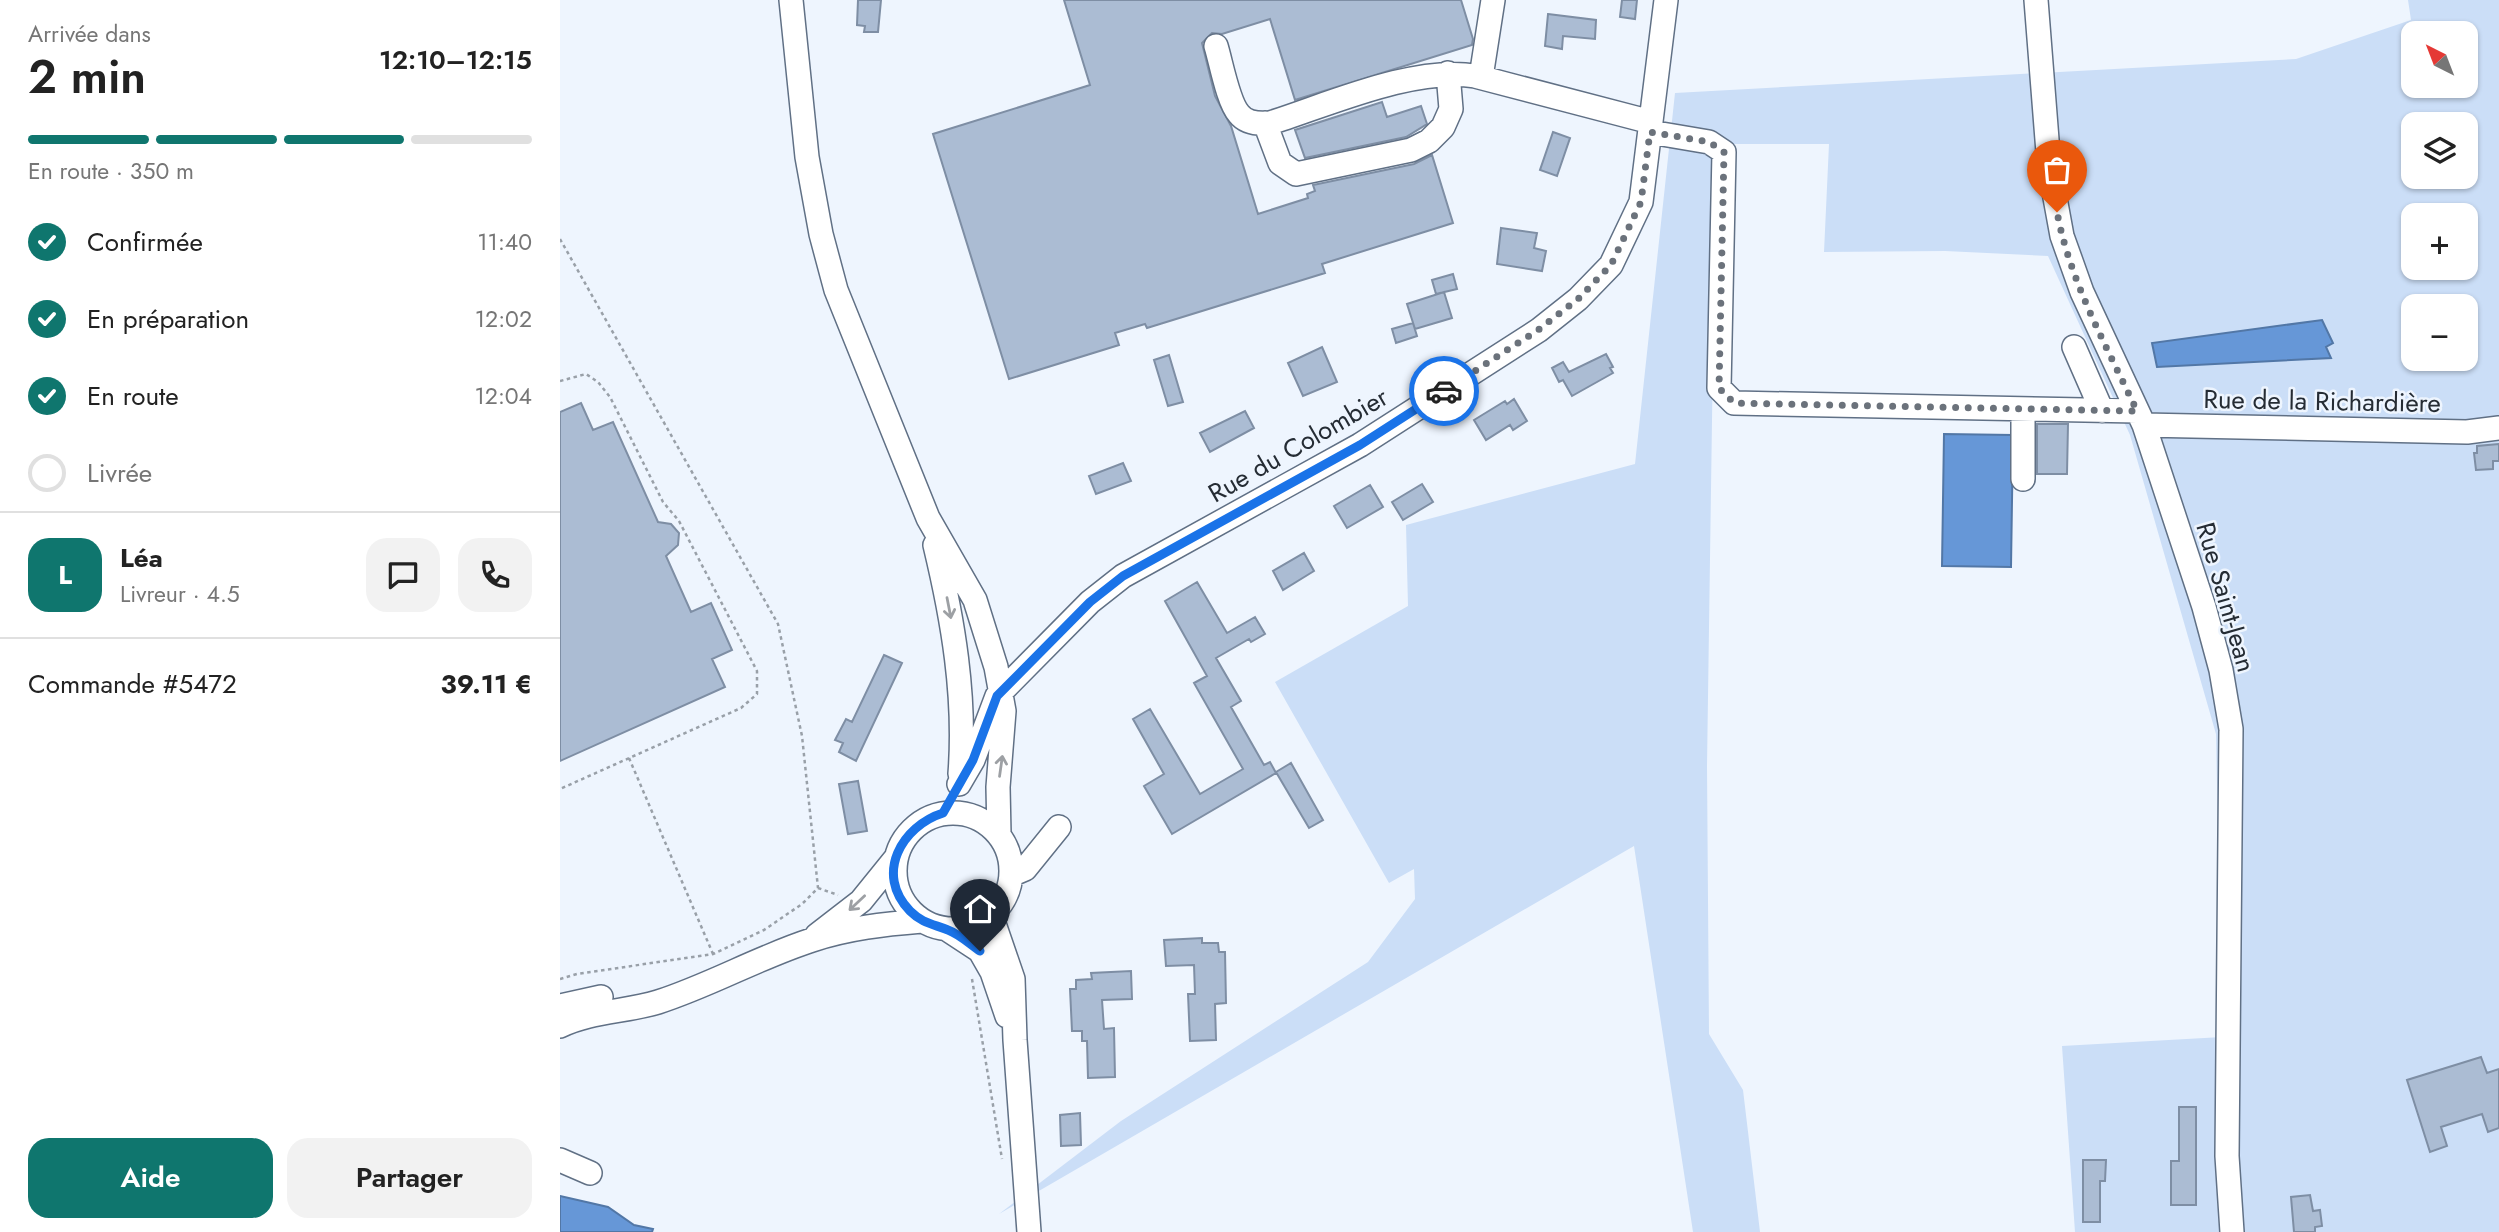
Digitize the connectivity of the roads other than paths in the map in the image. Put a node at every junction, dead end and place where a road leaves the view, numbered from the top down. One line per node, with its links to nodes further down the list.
1 (791, 0): 16 (street)
2 (1493, 0): 7 (street)
3 (1666, 0): 9 (street, Rue du Colombier)
4 (2036, 0): 13 (street, Rue Saint-Jean)
5 (1216, 46): 8 (street)
6 (1448, 73): 7 (street); 8 (street); 8 (street)
7 (1482, 77): 9 (street)
8 (1265, 123)
9 (1650, 127): 11 (street, Rue de la Richardière); 17 (street, Rue du Colombier)
10 (2074, 347): 12 (street)
11 (2023, 410): 12 (street, Rue de la Richardière); 15 (street)
12 (2102, 411): 13 (street, Rue de la Richardière)
13 (2140, 418): 14 (street, Rue de la Richardière); 35 (street, Rue Saint-Jean)
14 (2499, 428)
15 (2023, 479)
16 (928, 518): 17 (street); 18 (street, one-way to 18)
17 (1002, 691): 18 (street, Rue du Colombier); 21 (street, one-way to 17)
18 (959, 784): 19 (street, Rue du Colombier)
19 (943, 813): 21 (street); 22 (street)
20 (1059, 827): 23 (street)
21 (999, 834): 23 (street)
22 (895, 859): 25 (street); 27 (street, one-way to 27)
23 (1012, 875): 24 (street)
24 (991, 915): 26 (street); 31 (street)
25 (922, 921): 26 (street); 27 (street)
26 (948, 930): 31 (street)
27 (812, 939): 28 (street)
28 (705, 985): 29 (street); 30 (street)
29 (560, 1006)
30 (560, 1026)
31 (1014, 1040): 34 (street)
32 (560, 1160): 33 (street)
33 (590, 1173)
34 (1029, 1232)
35 (2232, 1232)

